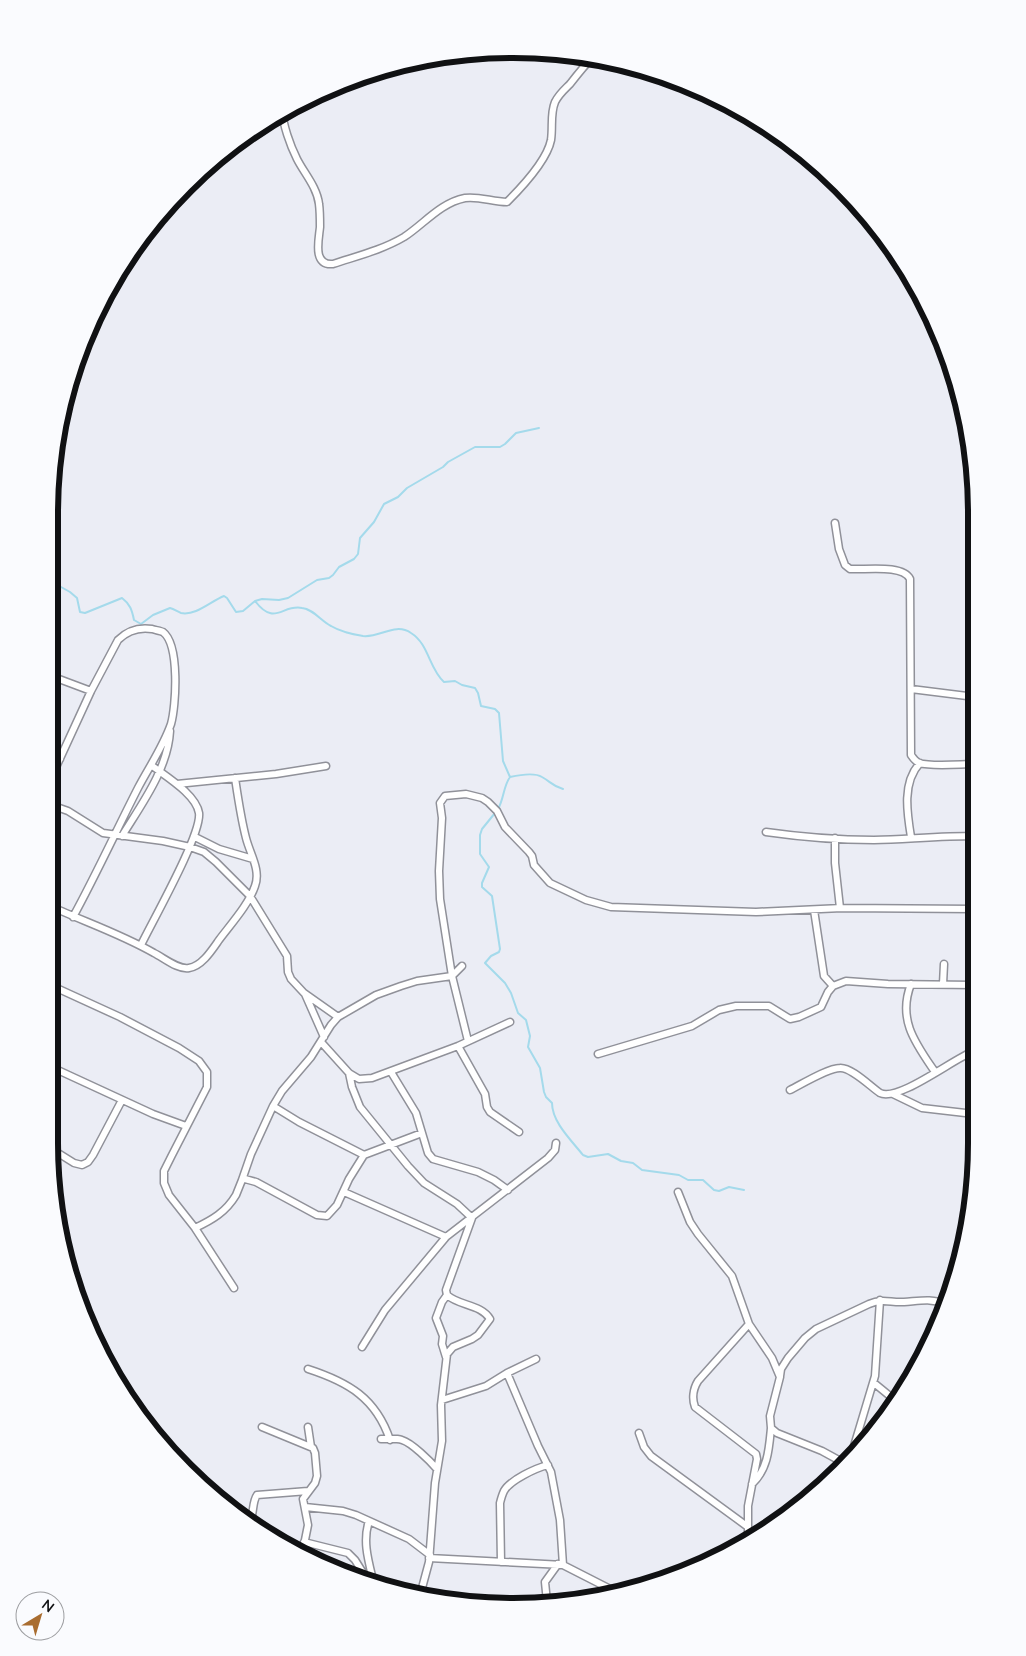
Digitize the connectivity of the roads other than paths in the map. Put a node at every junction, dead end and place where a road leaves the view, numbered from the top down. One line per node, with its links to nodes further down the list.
1 (587, 63): 2 (street)
2 (284, 120)
3 (835, 523): 5 (street)
4 (58, 679): 6 (street)
5 (911, 690): 7 (street); 11 (street)
6 (91, 692): 8 (street); 9 (street)
7 (968, 696)
8 (170, 725): 13 (street); 15 (street)
9 (60, 759): 10 (street)
10 (58, 763)
11 (920, 763): 12 (street); 23 (street)
12 (968, 764)
13 (151, 765): 15 (street); 20 (street)
14 (326, 766): 16 (street)
15 (159, 771): 17 (street); 20 (street)
16 (234, 778): 17 (street); 26 (street)
17 (178, 784): 22 (street)
18 (58, 807): 20 (street)
19 (766, 832): 24 (street)
20 (119, 835): 25 (street); 32 (street)
21 (968, 836): 23 (street)
22 (194, 837): 25 (street); 26 (street)
23 (911, 837): 24 (street)
24 (835, 838): 28 (street)
25 (190, 847): 27 (street); 33 (street)
26 (253, 859): 27 (street)
27 (250, 896): 33 (street); 42 (street)
28 (840, 908): 29 (street); 31 (street)
29 (968, 909)
30 (58, 910): 32 (street)
31 (814, 910): 36 (street); 40 (street)
32 (73, 917): 33 (street)
33 (140, 945)
34 (944, 964): 38 (street)
35 (462, 966): 36 (street)
36 (452, 976): 43 (street); 46 (street)
37 (911, 984): 38 (street); 40 (street); 52 (street)
38 (943, 984): 39 (street)
39 (968, 985)
40 (833, 986): 49 (street)
41 (58, 989): 59 (street)
42 (304, 992): 43 (street); 45 (street)
43 (338, 1017): 45 (street)
44 (510, 1022): 46 (street)
45 (322, 1040): 53 (street); 57 (street)
46 (468, 1041): 47 (street)
47 (458, 1046): 51 (street); 60 (street)
48 (968, 1053): 52 (street)
49 (598, 1054)
50 (58, 1070): 56 (street)
51 (391, 1072): 53 (street); 61 (street)
52 (935, 1072): 55 (street)
53 (349, 1073): 63 (street)
54 (790, 1090): 55 (street)
55 (893, 1094): 58 (street)
56 (122, 1100): 59 (street); 64 (street)
57 (273, 1106): 65 (street); 66 (street)
58 (968, 1113)
59 (186, 1126): 71 (street)
60 (519, 1132)
61 (422, 1133): 63 (street); 67 (street)
62 (556, 1143): 67 (street)
63 (391, 1146): 65 (street); 70 (street)
64 (58, 1153)
65 (364, 1155): 68 (street)
66 (242, 1180): 68 (street); 71 (street)
67 (508, 1190): 70 (street)
68 (344, 1192): 72 (street)
69 (678, 1192): 77 (street)
70 (472, 1218): 72 (street); 74 (street)
71 (195, 1228): 73 (street)
72 (446, 1237): 78 (street)
73 (234, 1288)
74 (447, 1296): 79 (street); 79 (street)
75 (880, 1300): 76 (street); 83 (street); 84 (street)
76 (939, 1302)
77 (749, 1324): 83 (street); 98 (street)
78 (362, 1348)
79 (446, 1357): 86 (street)
80 (536, 1359): 82 (street)
81 (308, 1369): 92 (street)
82 (508, 1373): 86 (street); 96 (street)
83 (780, 1377): 89 (street)
84 (874, 1383): 85 (street); 93 (street)
85 (891, 1397)
86 (442, 1400): 97 (street)
87 (308, 1426): 94 (street)
88 (262, 1427): 94 (street)
89 (771, 1428): 95 (street); 98 (street)
90 (639, 1433): 103 (street)
91 (381, 1439): 92 (street)
92 (390, 1440): 97 (street)
93 (855, 1443)
94 (311, 1447): 99 (street)
95 (839, 1460)
96 (548, 1465): 108 (street); 109 (street)
97 (437, 1469): 107 (street)
98 (752, 1484): 103 (street)
99 (308, 1492): 100 (street); 101 (street)
100 (305, 1507): 102 (street); 105 (street)
101 (252, 1516)
102 (369, 1521): 107 (street); 111 (street)
103 (748, 1527): 104 (street)
104 (748, 1533)
105 (304, 1542): 106 (street); 110 (street)
106 (303, 1547)
107 (429, 1557): 108 (street); 113 (street)
108 (501, 1562): 109 (street)
109 (560, 1565): 112 (street); 114 (street)
110 (362, 1572)
111 (372, 1576)
112 (610, 1588)
113 (422, 1590)
114 (547, 1598)

